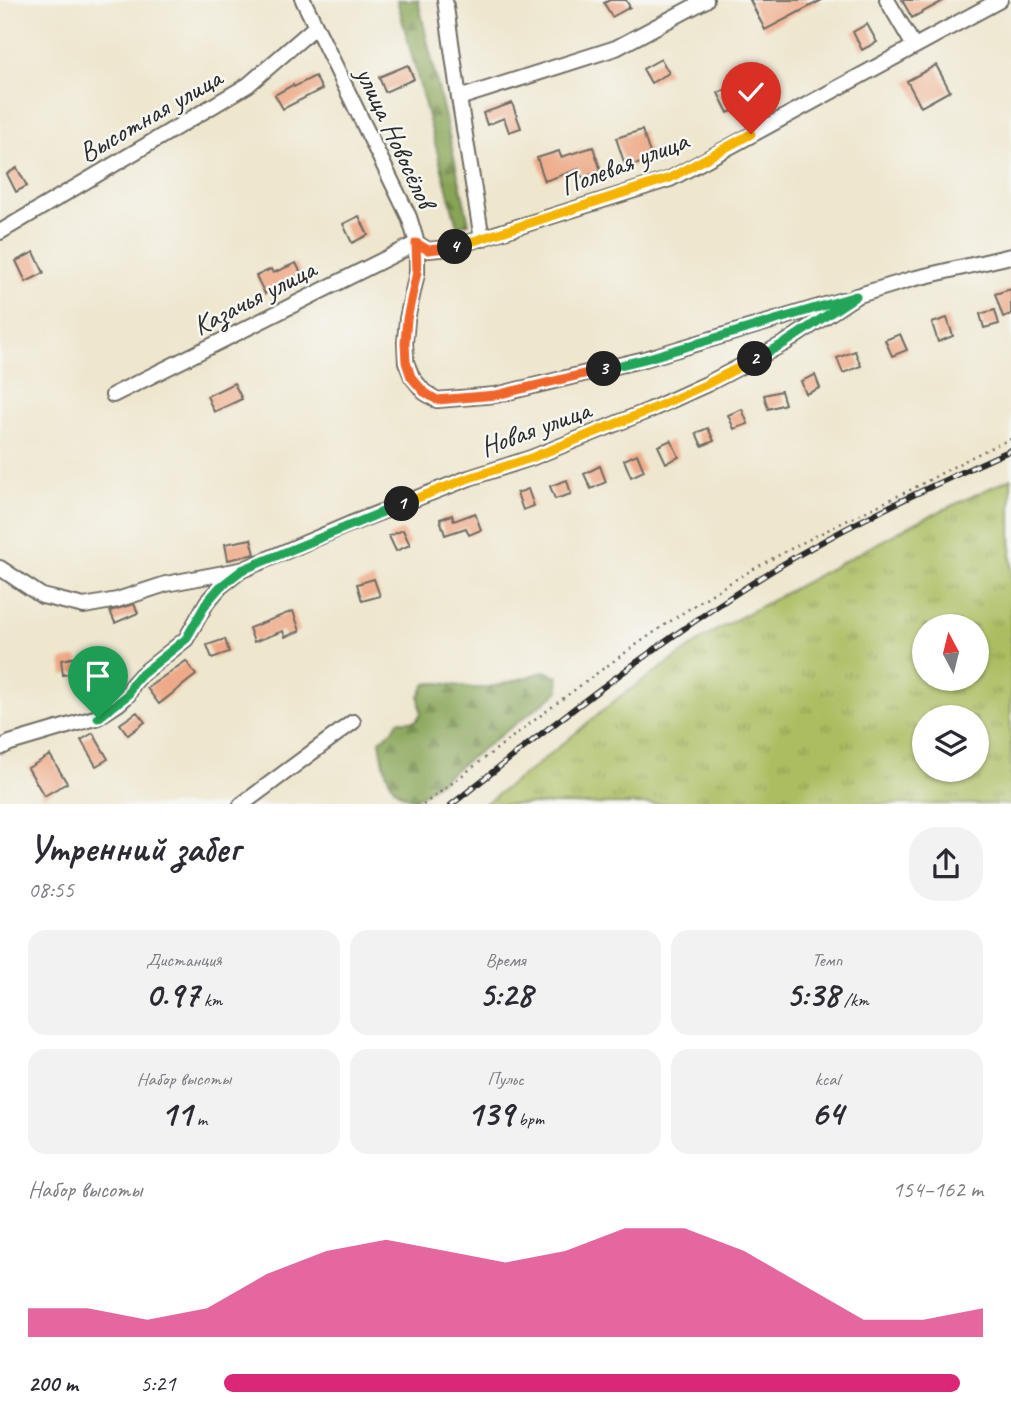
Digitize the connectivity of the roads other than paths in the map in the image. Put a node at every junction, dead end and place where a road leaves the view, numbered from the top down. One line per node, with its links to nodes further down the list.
1 (303, 0): 6 (street, улица Новосёлов)
2 (445, 0): 8 (street, улица Новосёлов)
3 (706, 0): 8 (street)
4 (887, 0): 7 (street)
5 (1000, 0): 7 (street, Полевая улица)
6 (316, 27): 9 (street, Высотная улица); 11 (street, улица Новосёлов)
7 (914, 46): 10 (street, Полевая улица)
8 (459, 99): 10 (street, улица Новосёлов)
9 (0, 232)
10 (482, 239): 11 (street, Полевая улица)
11 (416, 243): 13 (street, улица Новосёлов); 14 (street, Казачья улица)
12 (1011, 256): 13 (street, Новая улица)
13 (856, 296): 15 (street, Новая улица)
14 (113, 395)
15 (242, 570): 16 (street); 18 (street, Новая улица)
16 (6, 572)
17 (353, 722): 19 (street)
18 (0, 748)
19 (241, 804)

